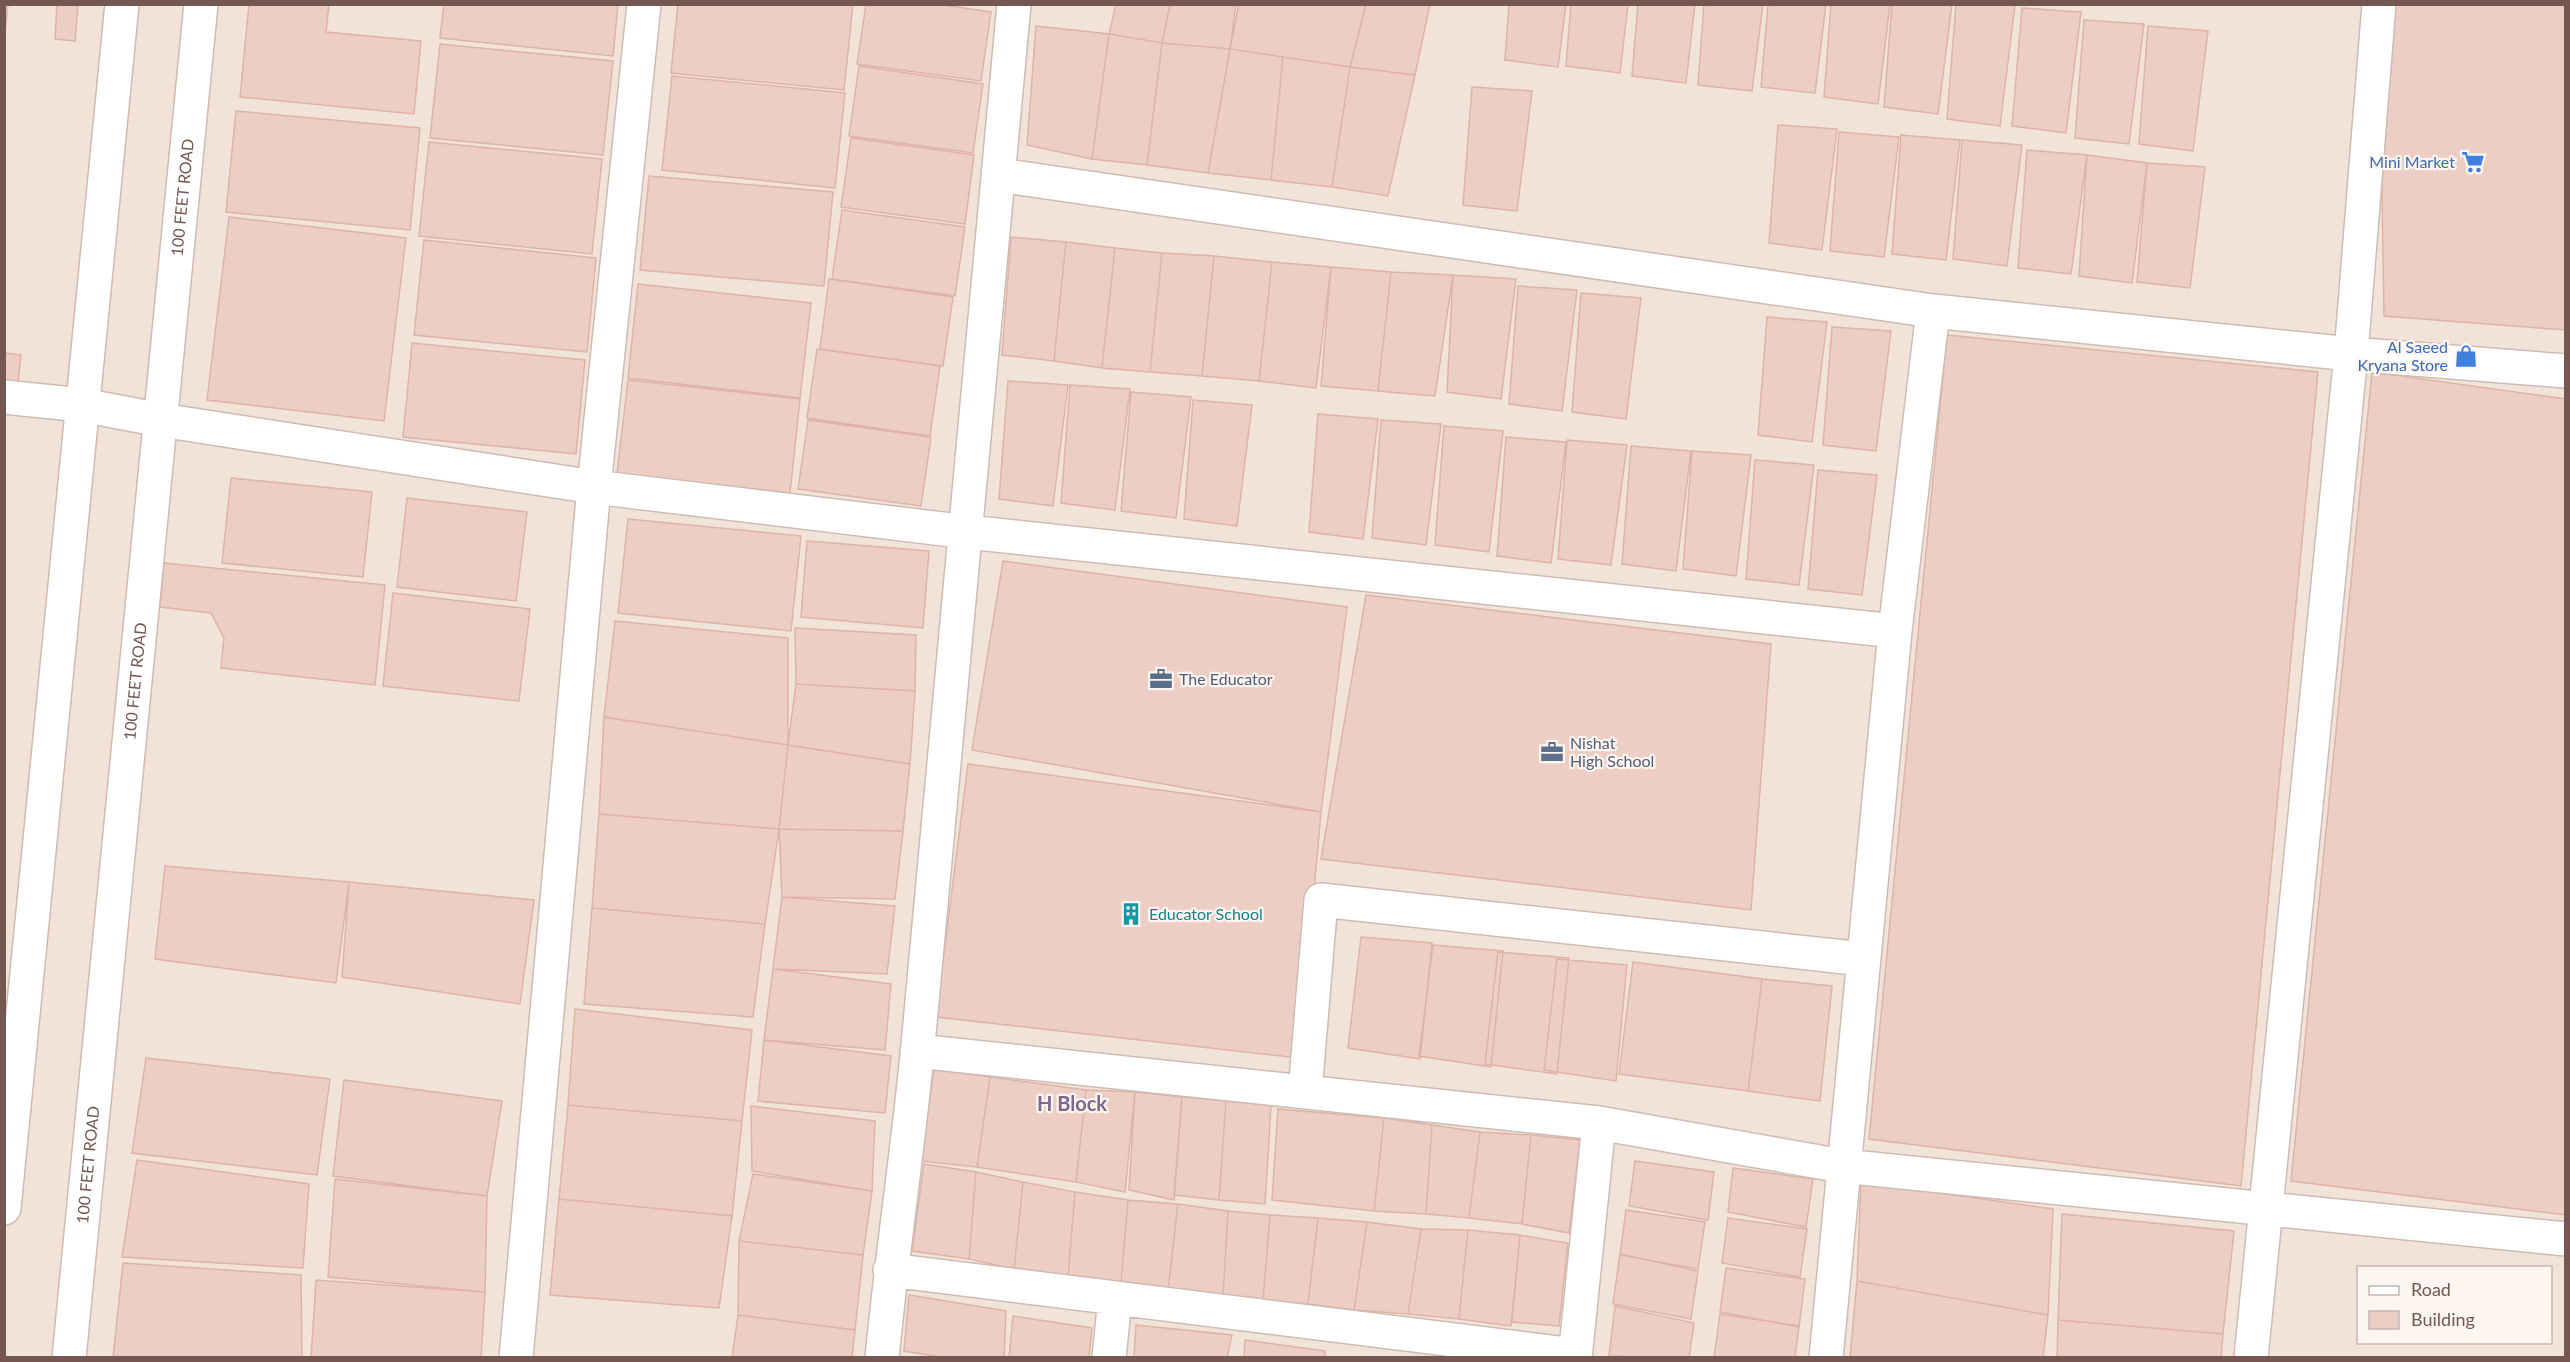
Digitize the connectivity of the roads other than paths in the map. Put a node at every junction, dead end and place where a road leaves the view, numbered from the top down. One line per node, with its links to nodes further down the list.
1 (122, 4): 11 (street)
2 (201, 4): 12 (street, 100 FEET ROAD)
3 (644, 4): 13 (street)
4 (1014, 4): 6 (street)
5 (2371, 6): 8 (street)
6 (999, 175): 7 (street); 14 (street)
7 (1933, 311): 8 (street); 15 (street)
8 (2351, 354): 9 (street); 22 (street)
9 (2565, 371)
10 (4, 397): 11 (street)
11 (82, 405): 12 (street); 21 (street)
12 (161, 420): 13 (street); 28 (street, 100 FEET ROAD)
13 (594, 486): 14 (street); 29 (street)
14 (968, 532): 15 (street); 17 (street)
15 (1895, 631): 16 (street)
16 (1863, 959): 18 (street); 20 (street)
17 (917, 1051): 18 (street); 24 (street)
18 (1305, 1092): 19 (street)
19 (1599, 1123): 20 (street); 27 (street)
20 (1842, 1166): 22 (street); 32 (street)
21 (4, 1208)
22 (2265, 1210): 23 (street); 33 (street)
23 (2565, 1239)
24 (890, 1270): 25 (street); 30 (street)
25 (1115, 1298): 26 (street); 31 (street)
26 (1351, 1343): 27 (street)
27 (1575, 1356)
28 (69, 1358)
29 (516, 1358)
30 (882, 1358)
31 (1109, 1358)
32 (1826, 1358)
33 (2251, 1358)

